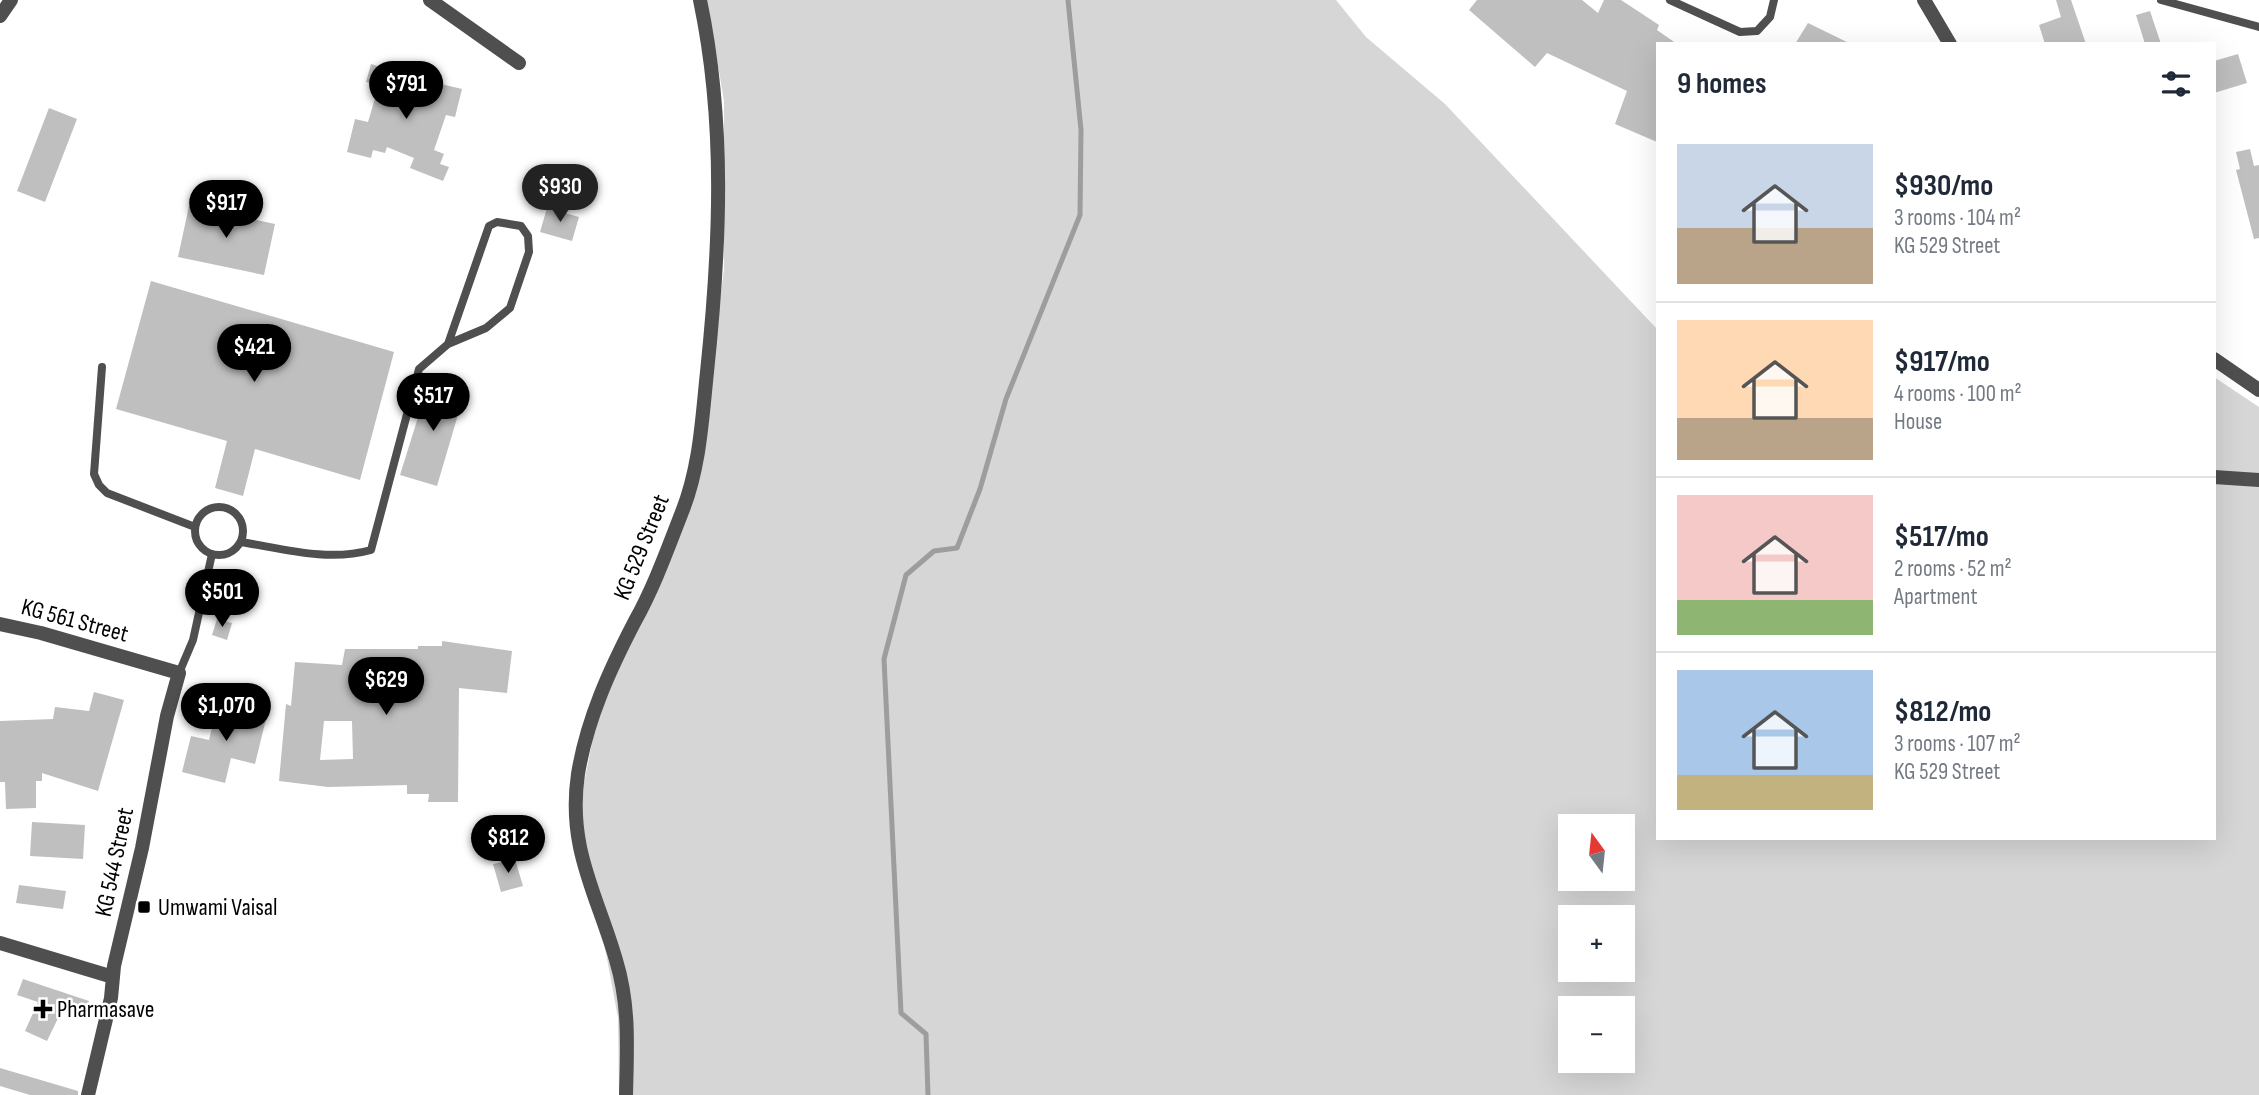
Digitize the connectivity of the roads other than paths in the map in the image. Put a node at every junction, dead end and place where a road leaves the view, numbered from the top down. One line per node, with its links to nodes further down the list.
1 (11, 0): 8 (street)
2 (429, 0): 11 (street)
3 (700, 0): 26 (street, KG 529 Street)
4 (1670, 0): 5 (lane)
5 (1774, 0)
6 (1924, 0): 10 (street)
7 (2161, 0): 9 (lane)
8 (0, 16)
9 (2259, 27)
10 (1949, 42)
11 (519, 63)
12 (448, 344): 12 (lane); 19 (lane)
13 (2216, 360): 15 (street)
14 (102, 367): 18 (lane)
15 (2259, 390)
16 (2216, 477): 17 (street)
17 (2259, 480)
18 (195, 527): 19 (lane); 20 (lane)
19 (241, 542): 20 (lane)
20 (212, 554): 22 (lane, KG 544 Street)
21 (0, 624): 22 (street, KG 561 Street)
22 (179, 673): 24 (street, KG 544 Street)
23 (0, 943): 24 (street)
24 (113, 977): 25 (street, KG 544 Street)
25 (88, 1095)
26 (626, 1095)

